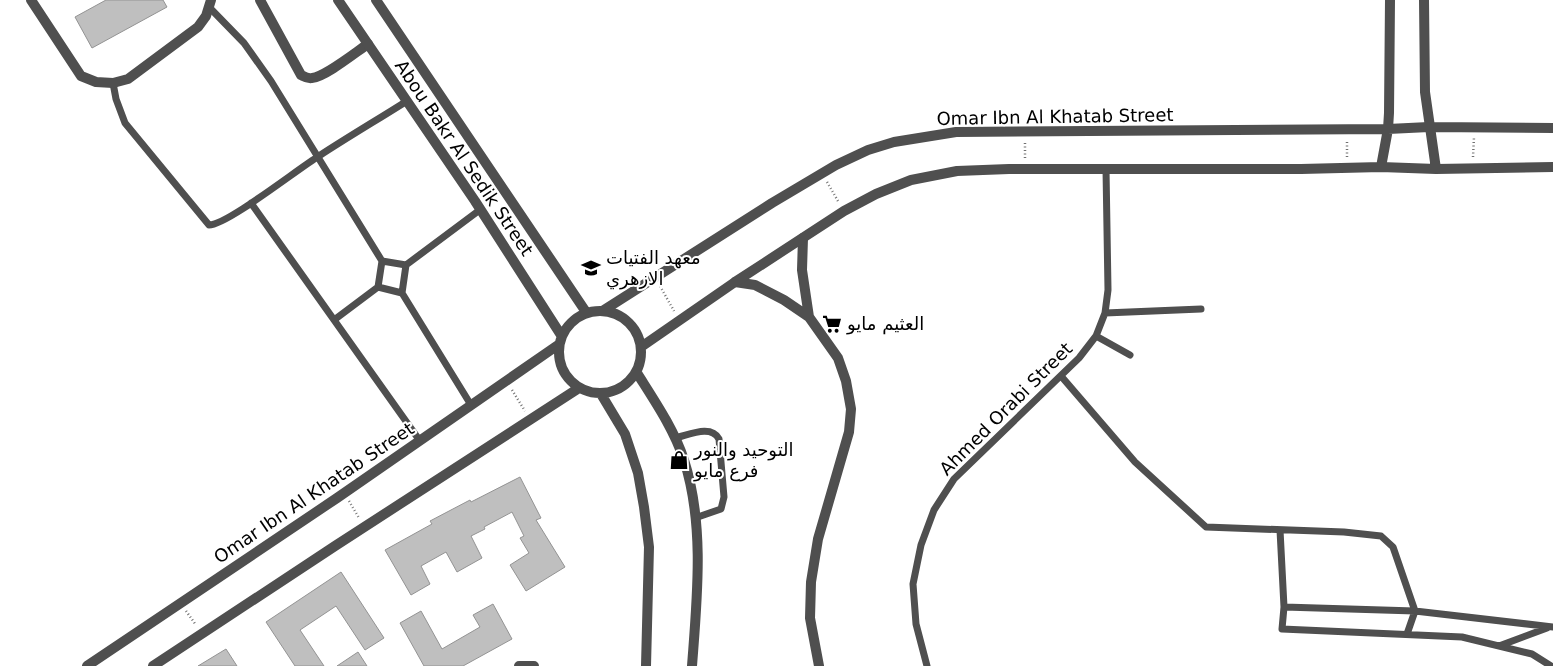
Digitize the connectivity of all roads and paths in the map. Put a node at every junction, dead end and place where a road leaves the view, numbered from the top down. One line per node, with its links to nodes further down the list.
1 (31, 0): 9 (street)
2 (260, 0): 8 (street)
3 (338, 0): 8 (street, Abou Bakr Al Sedik Street)
4 (376, 0): 38 (street, Abou Bakr Al Sedik Street)
5 (1390, 0): 14 (street)
6 (1424, 0): 11 (street)
7 (210, 4): 9 (street); 17 (lane)
8 (368, 44): 10 (street, Abou Bakr Al Sedik Street)
9 (113, 83): 26 (lane)
10 (406, 101): 17 (lane); 27 (street, Abou Bakr Al Sedik Street)
11 (1429, 127): 12 (street, Omar Ibn Al Khatab Street); 14 (street, Omar Ibn Al Khatab Street); 24 (street)
12 (1474, 128): 13 (street, Omar Ibn Al Khatab Street); 21 (path)
13 (1553, 128)
14 (1388, 129): 15 (street, Omar Ibn Al Khatab Street); 19 (street)
15 (1347, 130): 16 (street, Omar Ibn Al Khatab Street); 20 (path)
16 (1025, 131): 22 (path); 25 (street, Omar Ibn Al Khatab Street)
17 (317, 157): 26 (lane); 30 (lane)
18 (1553, 166): 21 (street)
19 (1381, 167): 20 (street); 24 (street)
20 (1347, 168): 23 (street)
21 (1472, 168): 24 (street)
22 (1024, 169): 23 (street); 28 (street)
23 (1106, 169): 39 (lane, Ahmed Orabi Street)
24 (1436, 169)
25 (822, 173): 28 (path); 32 (street, Omar Ibn Al Khatab Street)
26 (251, 203): 41 (lane)
27 (481, 209): 31 (lane); 44 (street, Abou Bakr Al Sedik Street)
28 (844, 211): 29 (street)
29 (803, 238): 33 (street); 40 (street)
30 (382, 261): 31 (lane); 34 (lane)
31 (406, 265): 35 (lane)
32 (655, 278): 37 (street, Omar Ibn Al Khatab Street); 42 (path)
33 (735, 282): 40 (street); 42 (street)
34 (378, 287): 35 (lane); 41 (lane)
35 (402, 293): 52 (lane)
36 (1201, 309): 39 (lane)
37 (604, 310): 38 (street); 45 (street)
38 (586, 312): 44 (street)
39 (1105, 313): 43 (lane, Ahmed Orabi Street)
40 (809, 317): 73 (street)
41 (334, 320): 55 (lane)
42 (680, 321): 45 (street)
43 (1096, 336): 46 (lane); 48 (lane, Ahmed Orabi Street)
44 (560, 340): 49 (street, Omar Ibn Al Khatab Street); 50 (street)
45 (641, 348): 47 (street)
46 (1130, 355)
47 (637, 373): 51 (street); 54 (street)
48 (1061, 376): 59 (lane); 74 (lane, Ahmed Orabi Street)
49 (506, 381): 52 (street, Omar Ibn Al Khatab Street); 53 (path)
50 (579, 388): 51 (street); 53 (street)
51 (601, 394): 71 (street)
52 (471, 405): 55 (street, Omar Ibn Al Khatab Street)
53 (530, 420): 58 (street)
54 (675, 438): 57 (street); 57 (lane)
55 (420, 441): 56 (street, Omar Ibn Al Khatab Street)
56 (344, 494): 58 (path); 60 (street, Omar Ibn Al Khatab Street)
57 (695, 518): 72 (street)
58 (365, 526): 64 (street)
59 (1280, 530): 61 (lane); 62 (lane)
60 (181, 604): 64 (path); 67 (street, Omar Ibn Al Khatab Street)
61 (1284, 607): 62 (lane); 65 (lane)
62 (1415, 611): 63 (lane); 65 (lane)
63 (1552, 627): 66 (lane)
64 (202, 634): 68 (street)
65 (1407, 634): 66 (lane)
66 (1499, 646): 75 (lane)
67 (87, 666)
68 (153, 666)
69 (520, 666): 70 (street)
70 (534, 666)
71 (646, 666)
72 (692, 666)
73 (819, 666)
74 (926, 666)
75 (1551, 666)

